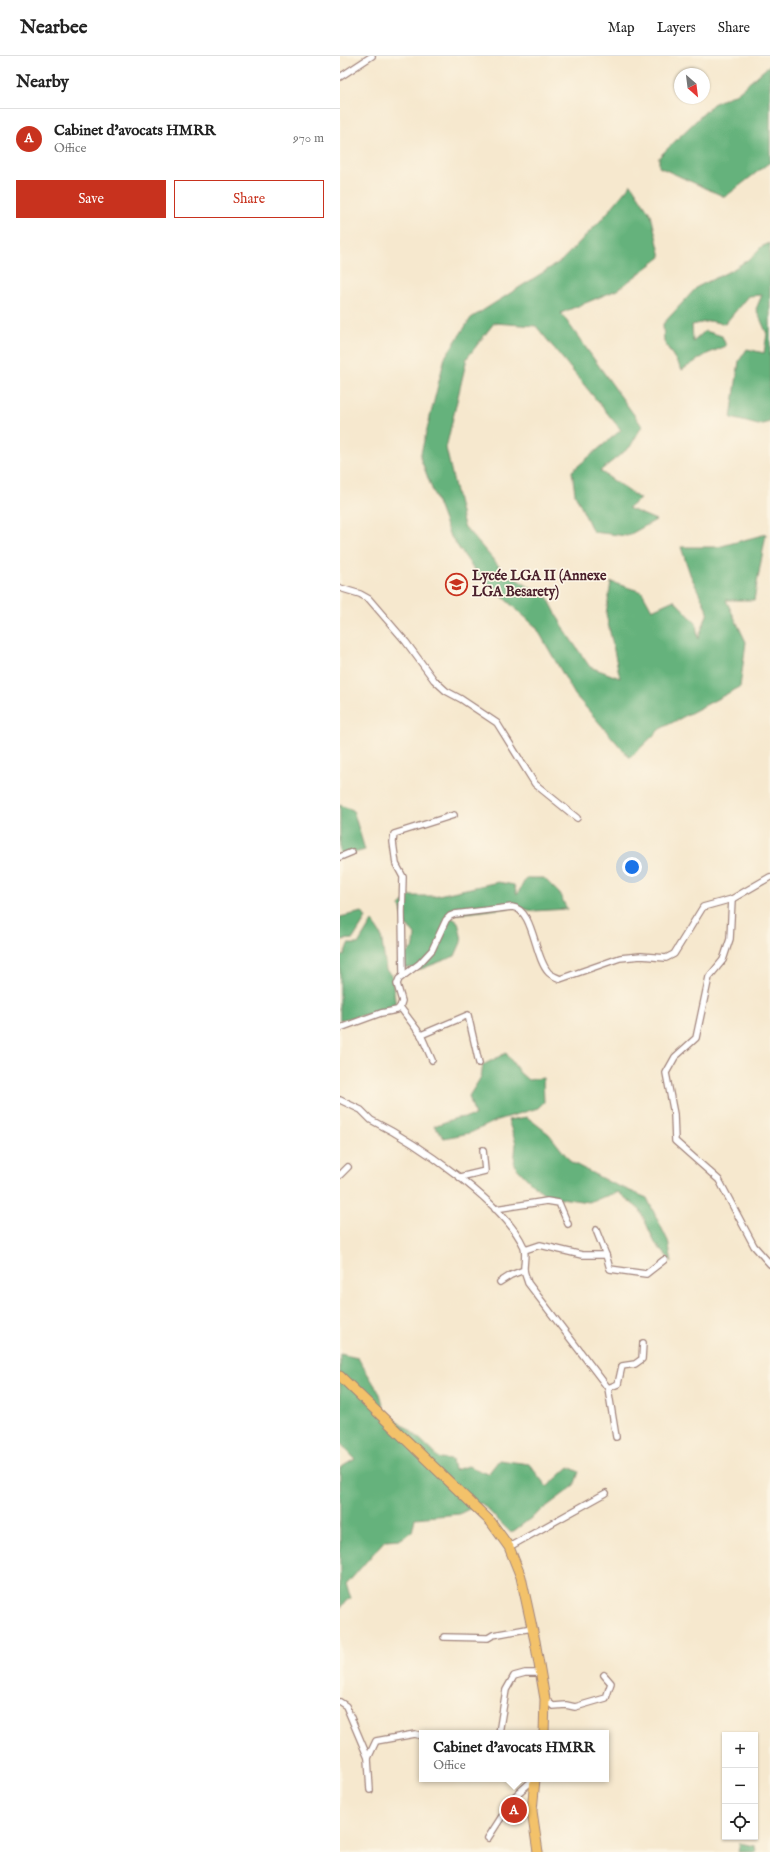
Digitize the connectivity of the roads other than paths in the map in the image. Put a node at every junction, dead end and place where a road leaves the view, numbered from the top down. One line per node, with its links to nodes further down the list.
1 (372, 56): 2 (street)
2 (340, 77)
3 (340, 588): 5 (street)
4 (454, 815): 10 (street)
5 (577, 818)
6 (352, 852): 7 (street)
7 (340, 857)
8 (770, 876): 9 (street)
9 (732, 899): 10 (street); 27 (street)
10 (403, 975): 11 (street)
11 (400, 1007): 12 (street); 13 (street)
12 (340, 1028)
13 (421, 1035): 14 (street); 15 (street)
14 (432, 1060)
15 (479, 1063)
16 (340, 1100): 20 (street)
17 (483, 1150): 20 (street)
18 (348, 1167): 19 (street)
19 (340, 1176)
20 (460, 1177): 21 (street)
21 (495, 1209): 22 (street); 24 (street)
22 (568, 1224)
23 (596, 1230): 25 (street)
24 (525, 1250): 25 (street); 28 (street)
25 (606, 1256): 26 (street)
26 (664, 1260)
27 (770, 1264)
28 (524, 1270): 29 (street); 32 (street)
29 (500, 1282)
30 (643, 1343): 32 (street)
31 (340, 1376): 35 (main road)
32 (608, 1388): 33 (street)
33 (616, 1437)
34 (606, 1493): 35 (street)
35 (509, 1547): 36 (main road)
36 (532, 1628): 37 (street); 38 (main road)
37 (444, 1636)
38 (540, 1673): 40 (main road); 42 (street)
39 (604, 1675): 40 (street)
40 (545, 1700): 43 (main road)
41 (340, 1702): 45 (street)
42 (499, 1730)
43 (544, 1730)
44 (419, 1735): 45 (street)
45 (368, 1758): 48 (street)
46 (531, 1782): 49 (street)
47 (535, 1782): 50 (main road)
48 (370, 1790)
49 (488, 1838)
50 (538, 1852)

